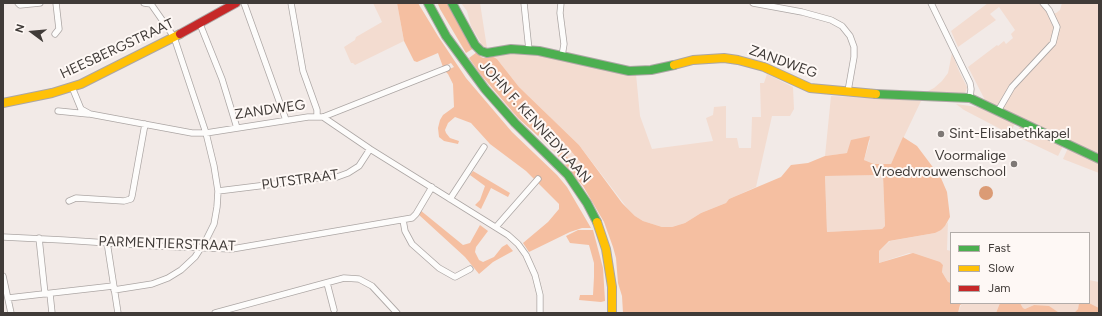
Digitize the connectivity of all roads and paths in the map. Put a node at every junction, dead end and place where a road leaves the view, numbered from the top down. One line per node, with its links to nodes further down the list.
1 (18, 3): 2 (street)
2 (40, 3)
3 (56, 3): 17 (street)
4 (144, 3): 18 (street)
5 (236, 3): 16 (street, HEESBERGSTRAAT)
6 (244, 3): 31 (street)
7 (291, 3): 29 (street)
8 (429, 3): 63 (street, JOHN F. KENNEDYLAAN)
9 (452, 3): 19 (street, ZANDWEG)
10 (524, 3): 19 (street)
11 (561, 3): 20 (street)
12 (753, 3): 15 (street)
13 (931, 3): 24 (street)
14 (1043, 3): 27 (street)
15 (773, 5): 23 (street)
16 (200, 24): 18 (street, HEESBERGSTRAAT); 33 (street)
17 (55, 34)
18 (174, 38): 22 (street, HEESBERGSTRAAT); 34 (street)
19 (529, 50): 20 (street, ZANDWEG)
20 (562, 56): 23 (street, ZANDWEG)
21 (447, 68): 30 (street, ZANDWEG)
22 (72, 87): 25 (street, HEESBERGSTRAAT); 28 (street)
23 (848, 91): 24 (street, ZANDWEG)
24 (970, 98): 27 (street, ZANDWEG)
25 (3, 103)
26 (58, 111): 28 (street, ZANDWEG)
27 (998, 111): 37 (street, ZANDWEG)
28 (90, 114): 32 (street, ZANDWEG)
29 (317, 117): 30 (street, ZANDWEG); 31 (street, ZANDWEG)
30 (323, 117): 36 (street)
31 (286, 120): 33 (street, ZANDWEG)
32 (145, 124): 34 (street, ZANDWEG); 42 (street)
33 (237, 128): 34 (street, ZANDWEG)
34 (206, 133): 40 (street)
35 (484, 147): 41 (street)
36 (370, 149): 39 (street); 40 (street, PUTSTRAAT)
37 (1099, 159)
38 (538, 179): 44 (street)
39 (432, 187): 41 (street); 43 (street, PARMENTIERSTRAAT)
40 (218, 191): 48 (street)
41 (450, 199): 44 (street)
42 (69, 201)
43 (403, 220): 48 (street, PARMENTIERSTRAAT); 49 (street)
44 (496, 226): 62 (street)
45 (3, 237): 46 (street, PARMENTIERSTRAAT)
46 (39, 238): 47 (street, PARMENTIERSTRAAT); 54 (street)
47 (108, 242): 48 (street, PARMENTIERSTRAAT); 52 (street)
48 (201, 248): 52 (street)
49 (470, 269)
50 (3, 276): 53 (street)
51 (327, 283): 56 (street); 60 (street); 61 (street)
52 (114, 288): 54 (street); 59 (street)
53 (5, 291): 55 (street)
54 (48, 294): 55 (street); 58 (street)
55 (8, 298): 57 (street)
56 (334, 310)
57 (12, 313)
58 (52, 313)
59 (118, 313)
60 (215, 313)
61 (397, 313)
62 (540, 313)
63 (612, 313)

